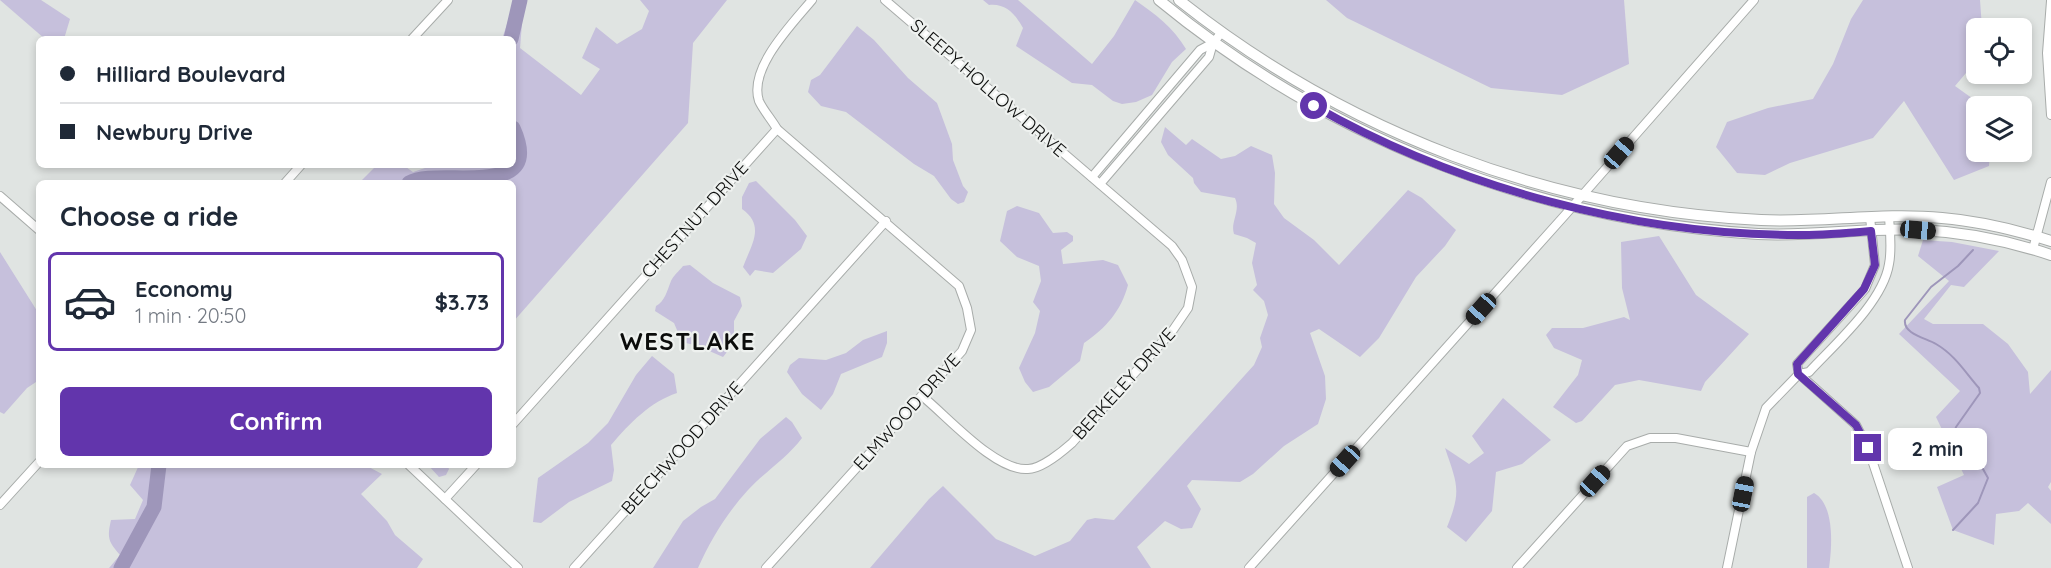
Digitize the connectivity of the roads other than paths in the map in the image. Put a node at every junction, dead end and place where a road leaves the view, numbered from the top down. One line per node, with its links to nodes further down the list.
1 (448, 0): 9 (street)
2 (812, 0): 12 (street)
3 (885, 0): 14 (street, SLEEPY HOLLOW DRIVE)
4 (1158, 0): 10 (main road)
5 (1179, 0): 8 (main road)
6 (1754, 0): 18 (street)
7 (2051, 1): 11 (street)
8 (1222, 32): 10 (street); 18 (main road)
9 (415, 36)
10 (1213, 43): 14 (street); 17 (street); 20 (main road)
11 (2051, 115)
12 (777, 129): 23 (street, ELMWOOD DRIVE); 33 (street, CHESTNUT DRIVE)
13 (298, 168): 15 (street)
14 (1092, 177): 17 (street, BERKELEY DRIVE)
15 (288, 180)
16 (2051, 182): 27 (street)
17 (1100, 184): 32 (street, BERKELEY DRIVE)
18 (1582, 195): 20 (street); 21 (main road)
19 (0, 196): 24 (street)
20 (1572, 207): 25 (main road); 43 (street)
21 (1870, 217): 22 (main road); 25 (street)
22 (1889, 217): 26 (street); 27 (main road)
23 (886, 221): 32 (street, ELMWOOD DRIVE); 41 (street, BEECHWOOD DRIVE)
24 (36, 227)
25 (1871, 231): 26 (main road); 31 (street)
26 (1890, 231): 29 (main road); 31 (street)
27 (2038, 237): 28 (main road); 29 (street)
28 (2051, 241)
29 (2033, 249): 30 (main road)
30 (2051, 255)
31 (1798, 374): 34 (street); 46 (street)
32 (922, 396): 42 (street, ELMWOOD DRIVE)
33 (516, 421)
34 (1750, 452): 44 (street); 45 (street)
35 (36, 465): 39 (street)
36 (413, 468): 38 (street)
37 (473, 468): 38 (street)
38 (445, 499): 40 (street)
39 (0, 505)
40 (518, 568)
41 (574, 568)
42 (766, 568)
43 (1249, 568)
44 (1516, 568)
45 (1727, 568)
46 (1908, 568)

